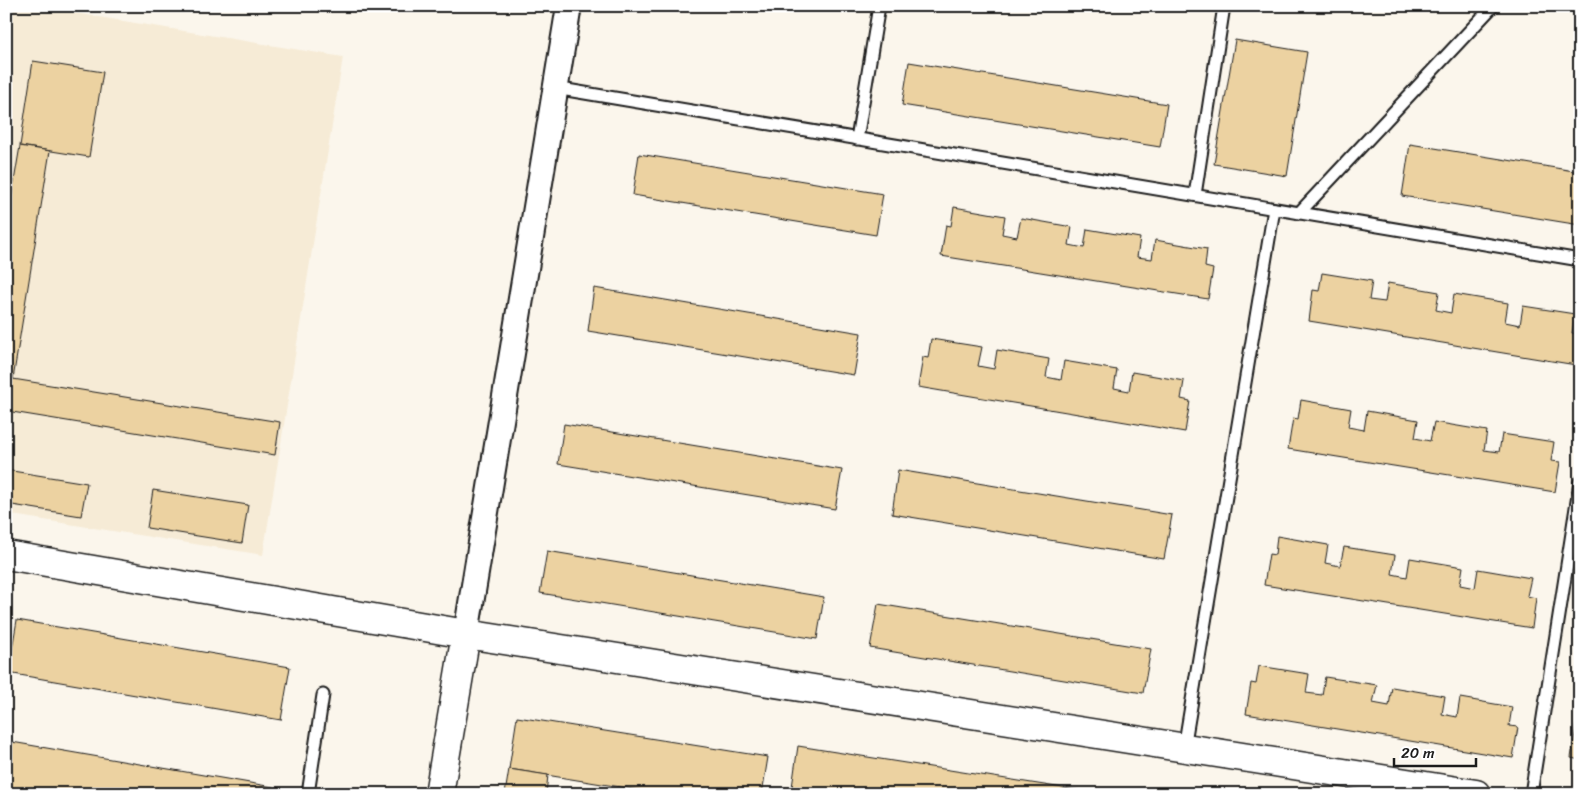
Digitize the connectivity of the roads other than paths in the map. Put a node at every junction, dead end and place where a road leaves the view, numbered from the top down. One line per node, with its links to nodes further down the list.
1 (569, 6): 5 (street)
2 (879, 6): 6 (lane)
3 (1224, 6): 7 (lane)
4 (1493, 6): 9 (lane)
5 (555, 88): 6 (lane); 13 (street)
6 (857, 139): 7 (lane)
7 (1195, 196): 8 (lane)
8 (1274, 209): 9 (lane); 15 (lane)
9 (1299, 213): 10 (lane)
10 (1580, 260)
11 (1580, 482): 19 (lane)
12 (7, 559): 13 (street)
13 (466, 634): 15 (street); 17 (street)
14 (323, 695): 16 (lane)
15 (1184, 748): 18 (street)
16 (308, 794)
17 (439, 794)
18 (1476, 794)
19 (1531, 794)

